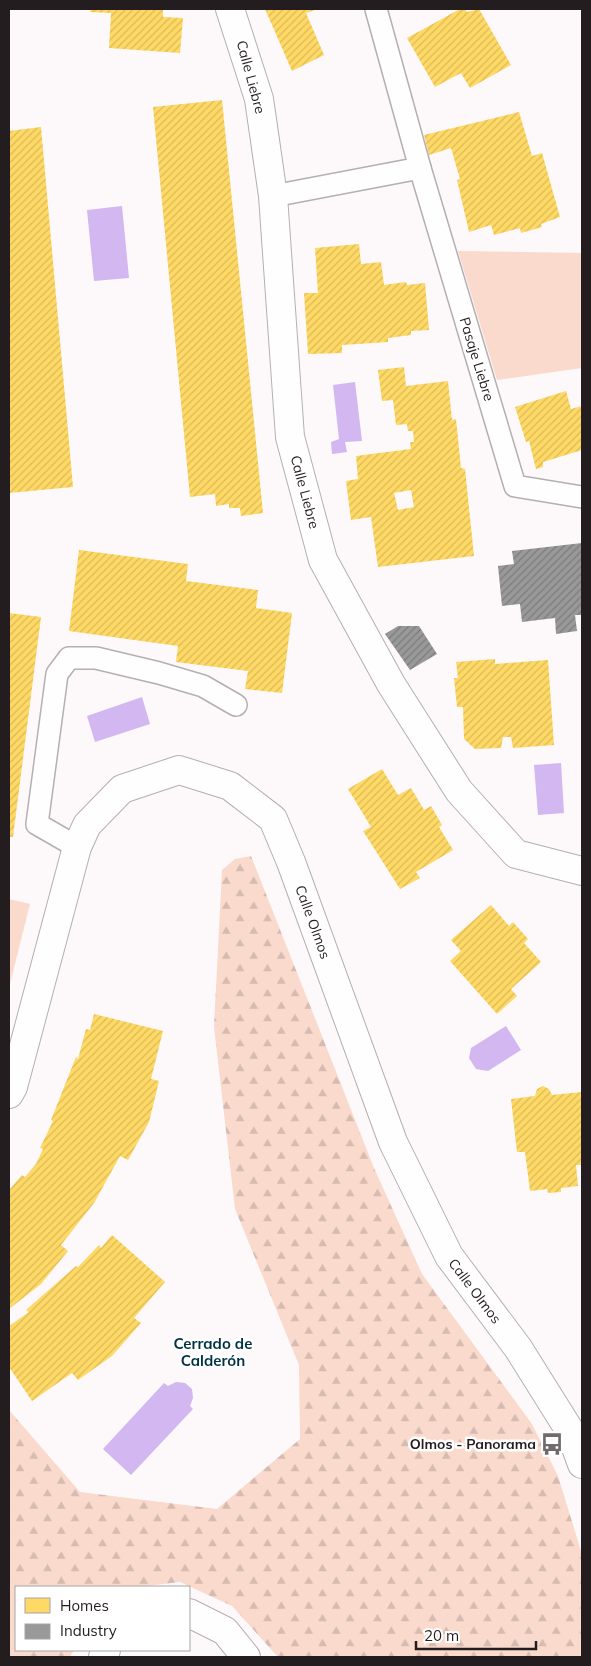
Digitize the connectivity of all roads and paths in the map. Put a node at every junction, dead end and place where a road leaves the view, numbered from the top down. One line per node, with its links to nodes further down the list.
1 (230, 9): 4 (street, Calle Liebre)
2 (376, 9): 3 (lane, Pasaje Liebre)
3 (420, 168): 4 (lane); 5 (lane, Pasaje Liebre)
4 (273, 196): 8 (street, Calle Liebre)
5 (582, 497)
6 (236, 705): 7 (lane)
7 (78, 847): 9 (street, Calle Olmos); 10 (street, Calle Olmos)
8 (582, 871)
9 (9, 1094)
10 (582, 1464)
11 (190, 1614): 12 (street)
12 (246, 1657)

